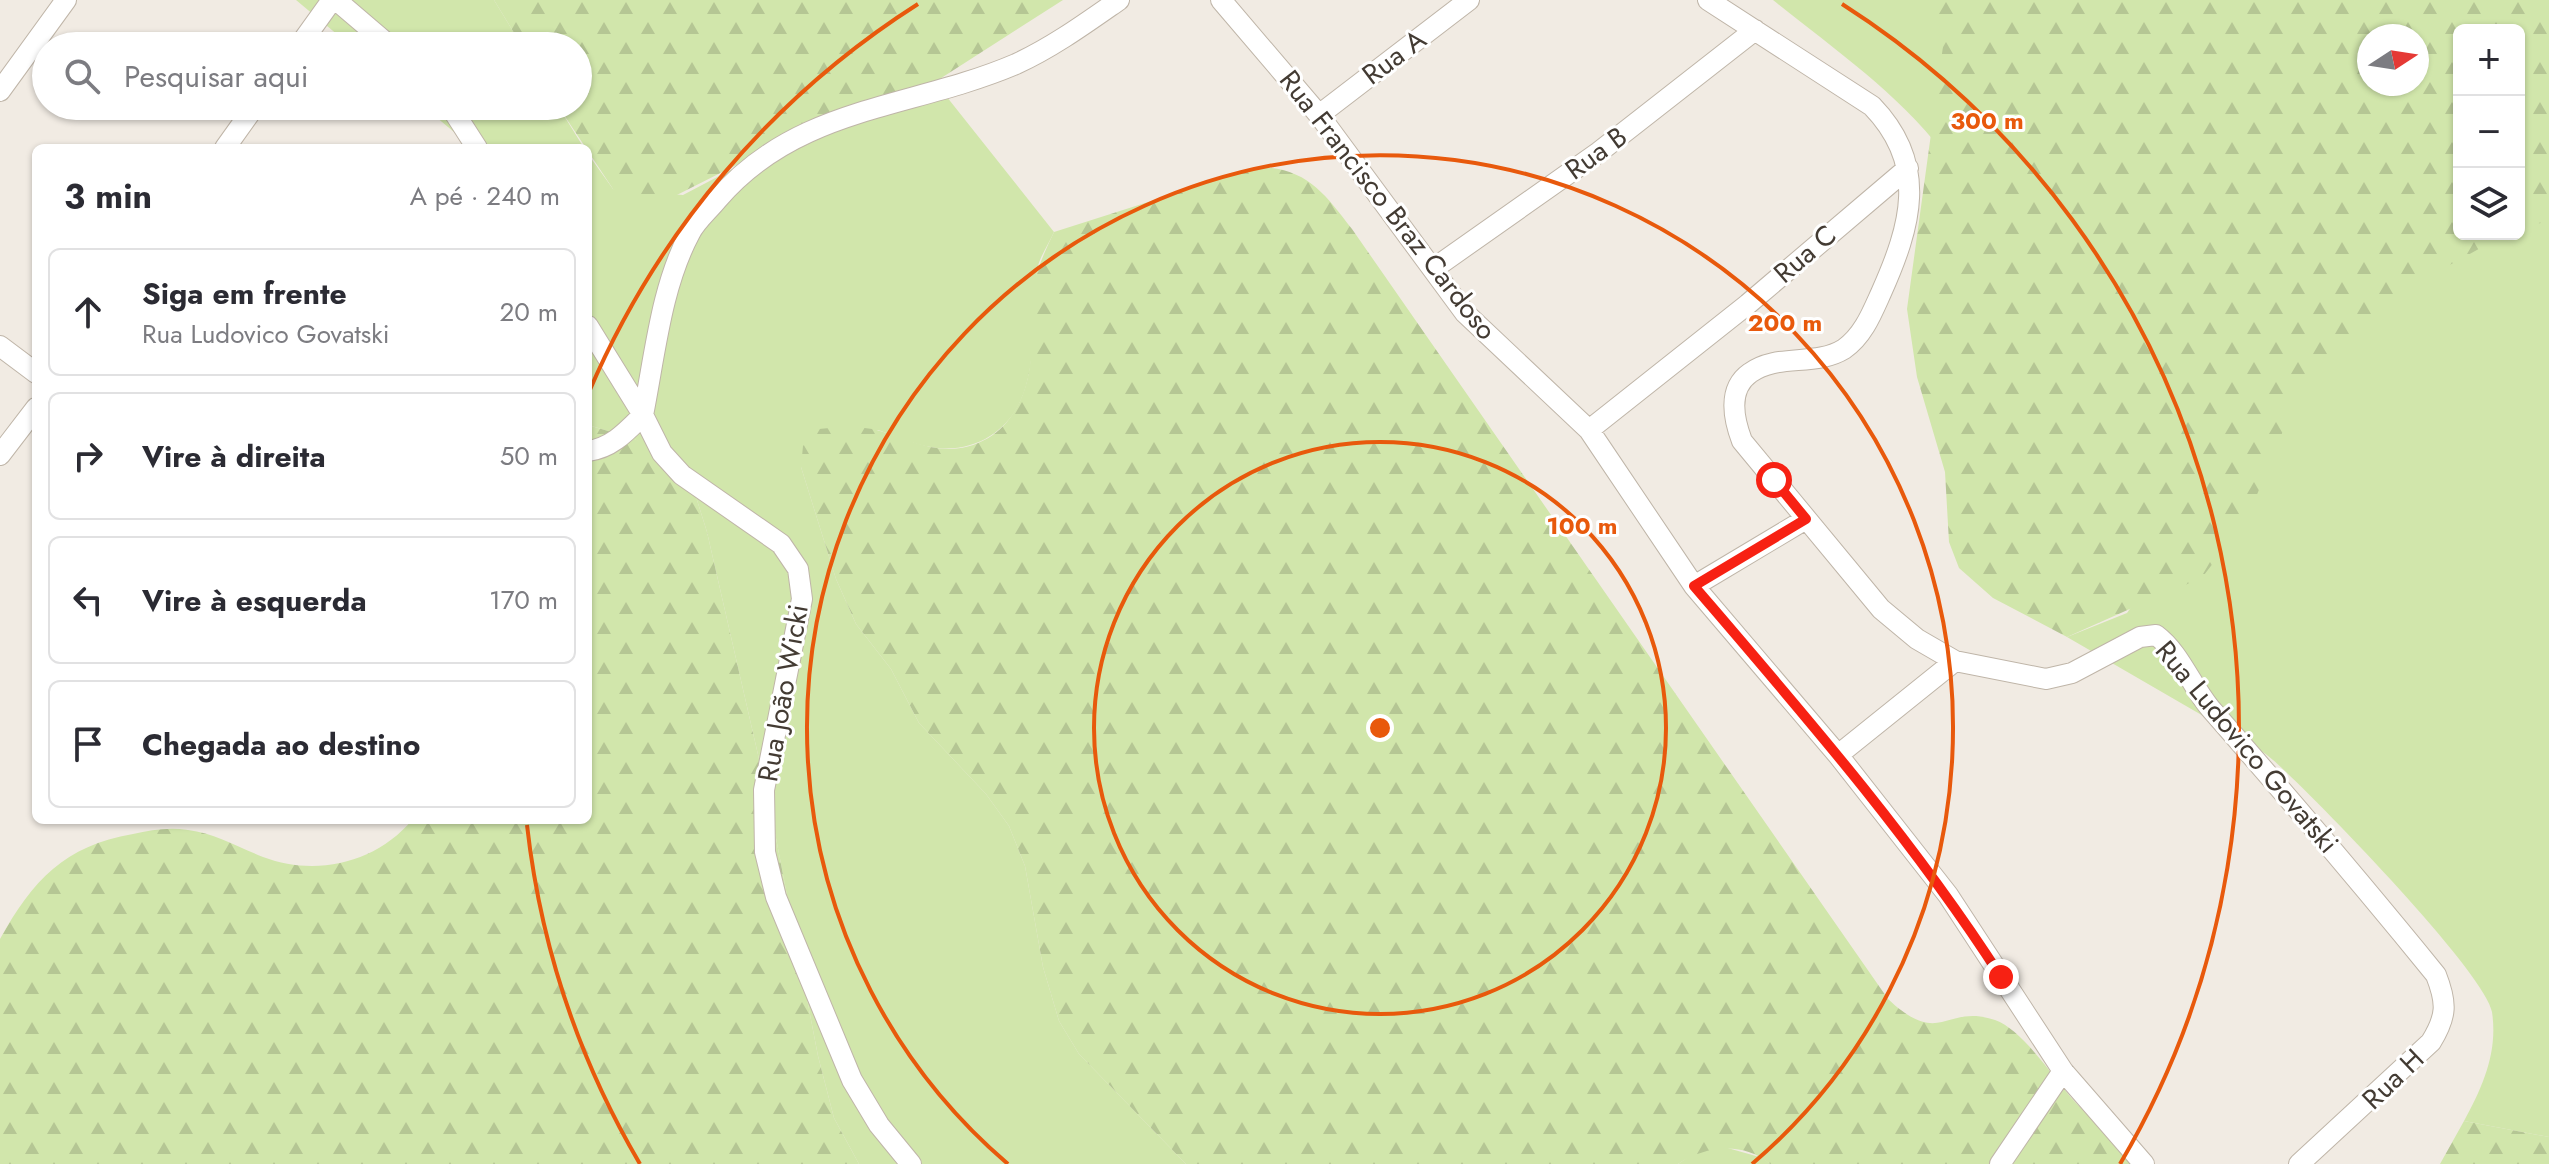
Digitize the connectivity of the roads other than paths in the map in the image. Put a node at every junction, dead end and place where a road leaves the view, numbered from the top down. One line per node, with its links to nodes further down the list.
1 (66, 0): 8 (street)
2 (334, 0): 9 (street); 10 (street)
3 (1119, 0): 24 (street)
4 (1221, 0): 13 (street, Rua Francisco Braz Cardoso)
5 (1469, 0): 13 (street, Rua A)
6 (1708, 0): 7 (street, Rua Ludovico Govatski)
7 (1755, 30): 18 (street, Rua Ludovico Govatski); 19 (street, Rua B)
8 (43, 32)
9 (310, 32)
10 (373, 32)
11 (32, 47): 12 (street)
12 (0, 91)
13 (1319, 115): 19 (street, Rua Francisco Braz Cardoso)
14 (245, 120): 16 (street)
15 (459, 120): 17 (street)
16 (228, 144)
17 (474, 144)
18 (1908, 168): 25 (street, Rua C); 28 (street, Rua Ludovico Govatski)
19 (1433, 269): 25 (street, Rua Francisco Braz Cardoso)
20 (592, 332): 24 (street, Rua João Wicki)
21 (0, 346): 22 (street)
22 (32, 370)
23 (32, 413): 27 (street)
24 (643, 415): 26 (street); 34 (street, Rua João Wicki)
25 (1589, 430): 29 (street, Rua Francisco Braz Cardoso)
26 (592, 451)
27 (0, 455)
28 (1806, 519): 29 (street); 30 (street, Rua Ludovico Govatski)
29 (1694, 586): 31 (street, Rua Francisco Braz Cardoso)
30 (1955, 661): 31 (street); 32 (street, Rua Ludovico Govatski)
31 (1838, 755): 33 (street, Rua Francisco Braz Cardoso)
32 (2436, 975): 37 (street, Rua H)
33 (2063, 1071): 35 (street); 36 (street, Rua Francisco Braz Cardoso)
34 (911, 1164)
35 (2000, 1164)
36 (2144, 1164)
37 (2299, 1164)

